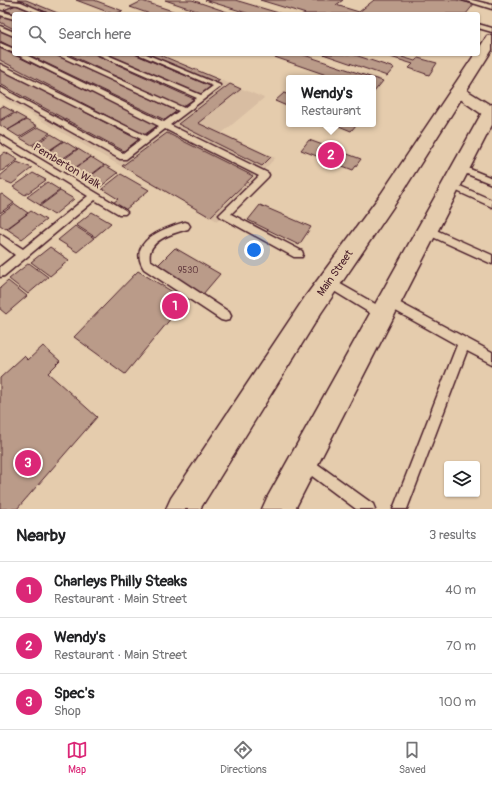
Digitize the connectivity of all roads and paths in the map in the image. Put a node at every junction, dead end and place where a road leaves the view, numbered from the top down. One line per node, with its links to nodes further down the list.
1 (466, 0): 3 (lane)
2 (3, 2): 4 (lane); 5 (lane)
3 (492, 7)
4 (0, 9)
5 (40, 12)
6 (0, 13): 7 (lane)
7 (12, 16)
8 (480, 27): 10 (lane)
9 (0, 28): 11 (lane)
10 (492, 30)
11 (12, 33)
12 (492, 39): 21 (main road, Main Street)
13 (0, 45): 14 (lane)
14 (12, 51)
15 (23, 56): 25 (lane)
16 (62, 56): 23 (lane)
17 (105, 56): 22 (lane)
18 (147, 56): 22 (lane)
19 (0, 66): 27 (lane)
20 (0, 89): 27 (lane)
21 (458, 91): 24 (main road); 41 (main road, Main Street)
22 (202, 98): 23 (lane)
23 (184, 111): 25 (lane)
24 (491, 111): 28 (main road)
25 (165, 125): 27 (lane); 38 (lane)
26 (0, 138): 31 (lane, Pemberton Walk)
27 (147, 139)
28 (460, 168): 29 (lane); 30 (main road)
29 (492, 181)
30 (451, 185): 32 (lane); 35 (main road)
31 (95, 195): 33 (lane, Pemberton Walk); 37 (lane)
32 (492, 204)
33 (122, 212)
34 (185, 226): 43 (lane)
35 (427, 230): 39 (lane); 42 (main road)
36 (0, 238): 37 (lane)
37 (24, 253): 40 (lane)
38 (298, 254)
39 (491, 257)
40 (0, 273)
41 (328, 282): 42 (lane); 47 (main road, Main Street)
42 (385, 308): 44 (lane); 46 (main road)
43 (225, 316)
44 (464, 343): 45 (lane); 50 (lane)
45 (492, 358)
46 (304, 461): 48 (main road); 49 (lane)
47 (182, 509)
48 (278, 509)
49 (368, 509)
50 (400, 509)

